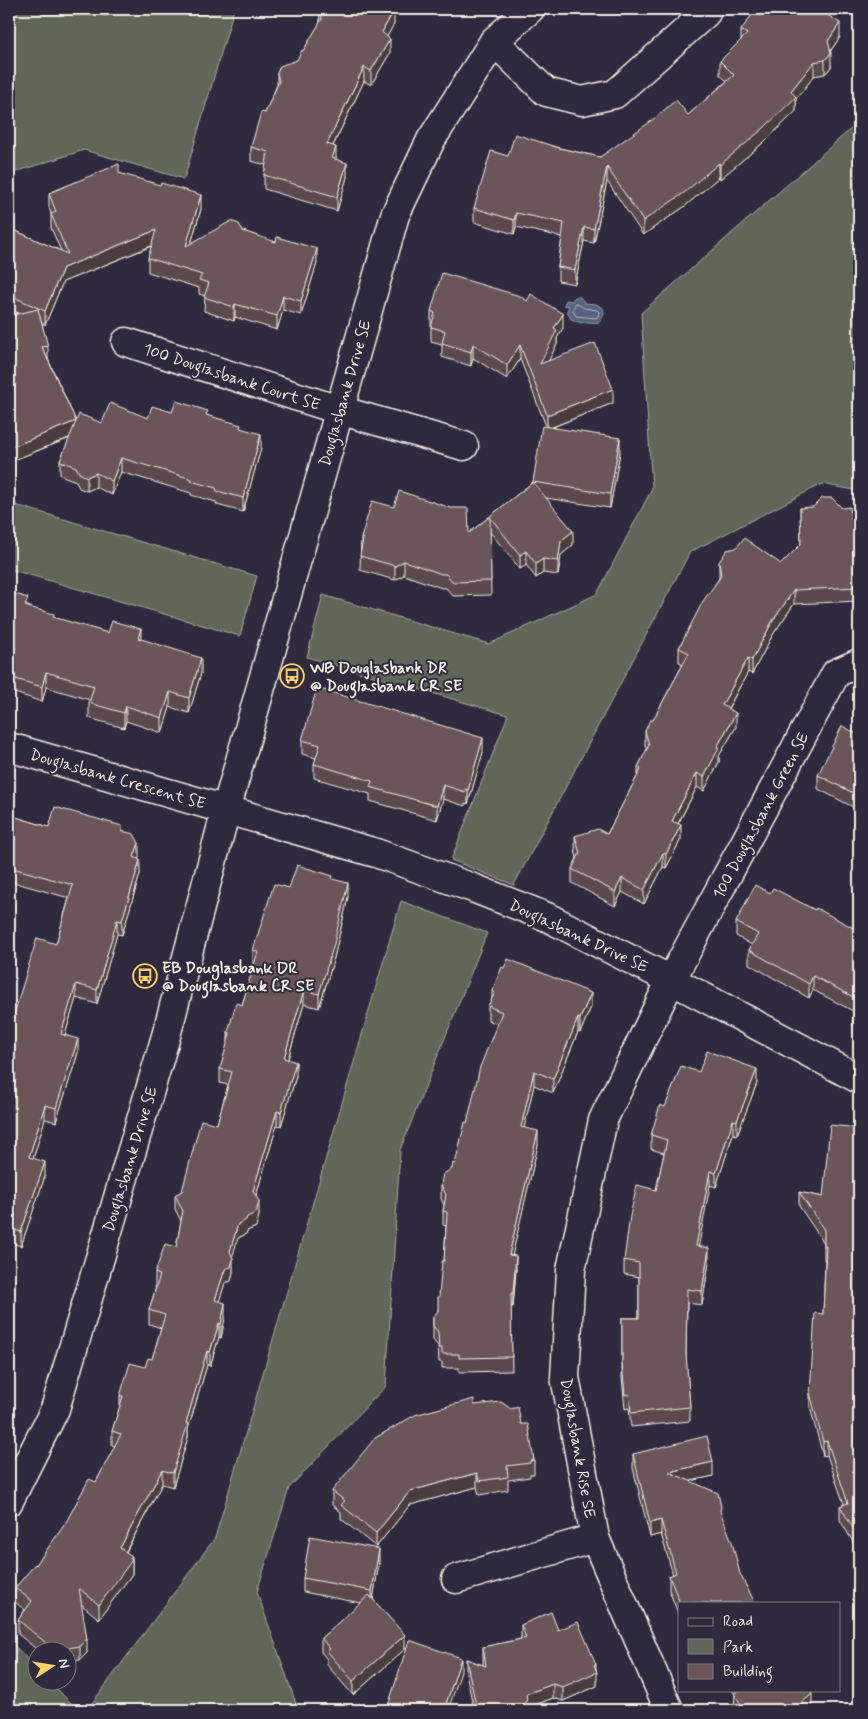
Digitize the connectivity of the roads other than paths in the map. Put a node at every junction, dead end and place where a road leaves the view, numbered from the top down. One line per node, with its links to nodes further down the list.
1 (530, 9): 3 (street, Douglasbank Drive SE)
2 (707, 9): 3 (street)
3 (494, 41): 5 (street, Douglasbank Drive SE)
4 (126, 342): 5 (street, 100 Douglasbank Court SE)
5 (339, 410): 6 (street, 100 Douglasbank Court SE); 9 (street, Douglasbank Drive SE)
6 (464, 446)
7 (859, 663): 10 (street, 100 Douglasbank Green SE)
8 (9, 747): 9 (street, Douglasbank Crescent SE)
9 (226, 810): 10 (street, Douglasbank Drive SE); 12 (street, Douglasbank Drive SE)
10 (671, 980): 11 (street, Douglasbank Drive SE); 13 (street, Douglasbank Rise SE)
11 (859, 1080)
12 (9, 1500)
13 (595, 1538): 14 (street); 15 (street, Douglasbank Rise SE)
14 (456, 1579)
15 (669, 1710)

